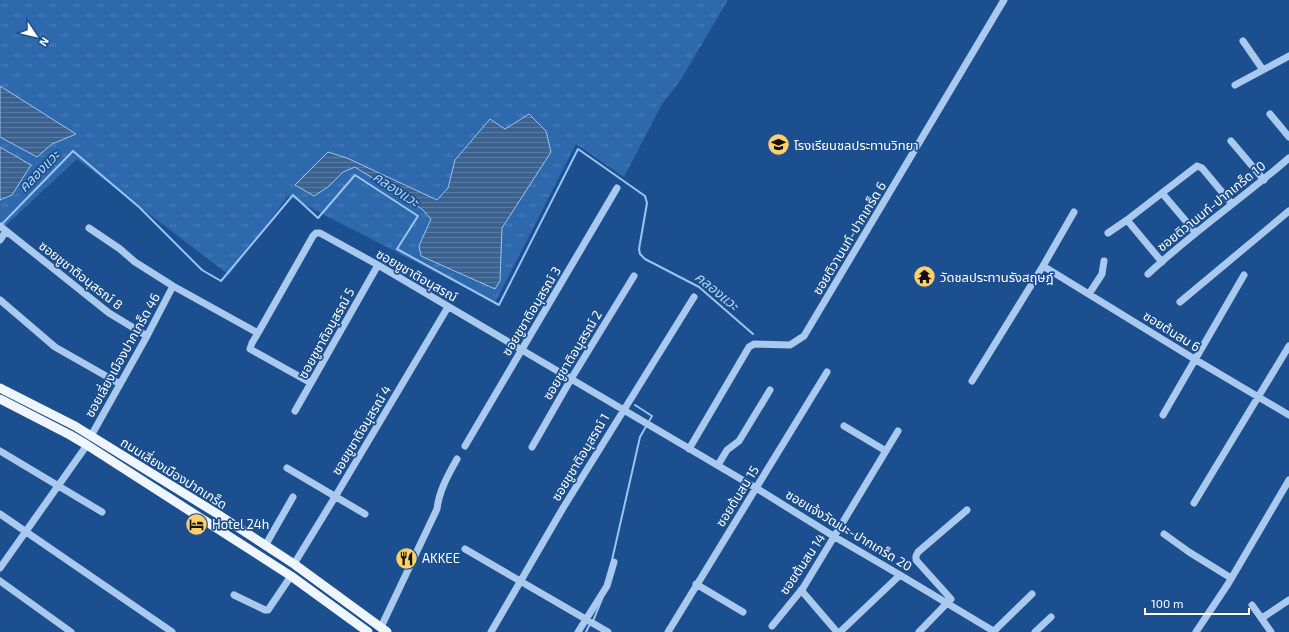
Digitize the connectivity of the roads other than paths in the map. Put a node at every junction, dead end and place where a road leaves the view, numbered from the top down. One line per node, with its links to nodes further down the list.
1 (1004, 0): 59 (street, ซอยติวานนท์-ปากเกร็ด 6)
2 (1244, 41): 4 (street)
3 (1289, 56): 4 (street)
4 (1263, 70): 5 (street)
5 (1235, 85)
6 (1270, 114): 7 (street)
7 (1289, 137)
8 (1231, 141): 10 (street)
9 (1289, 158): 10 (street, ซอยติวานนท์-ปากเกร็ด 10)
10 (1264, 180): 13 (street, ซอยติวานนท์-ปากเกร็ด 10)
11 (617, 188): 38 (street, ซอยชูชาติอนุสรณ์ 3)
12 (1162, 193): 13 (street); 16 (street); 20 (street)
13 (1232, 204): 20 (street, ซอยติวานนท์-ปากเกร็ด 10)
14 (1289, 211): 33 (street)
15 (1074, 212): 25 (street)
16 (1127, 220): 19 (street); 23 (street)
17 (90, 228): 29 (street)
18 (3, 229): 21 (street); 36 (street, ซอยชูชาติอนุสรณ์ 8)
19 (1108, 233)
20 (1196, 233): 23 (street, ซอยติวานนท์-ปากเกร็ด 10)
21 (0, 240)
22 (1104, 261): 30 (street)
23 (1162, 262): 26 (street, ซอยติวานนท์-ปากเกร็ด 10)
24 (378, 265): 34 (street, ซอยชูชาติอนุสรณ์); 35 (street, ซอยชูชาติอนุสรณ์); 43 (street, ซอยชูชาติอนุสรณ์ 5)
25 (1043, 266): 30 (street, ซอยต้นสน 6); 42 (street)
26 (1148, 274)
27 (1244, 275): 39 (street)
28 (634, 276): 41 (street, ซอยชูชาติอนุสรณ์ 2)
29 (173, 286): 35 (street); 36 (street, ซอยเลี่ยงเมืองปากเกร็ด 46)
30 (1089, 294): 39 (street, ซอยต้นสน 6)
31 (694, 297): 49 (street, ซอยชูชาติอนุสรณ์ 1)
32 (0, 300): 44 (street)
33 (1180, 302)
34 (448, 306): 38 (street, ซอยชูชาติอนุสรณ์); 69 (street, ซอยชูชาติอนุสรณ์ 4)
35 (258, 333): 43 (street)
36 (147, 336): 44 (street, ซอยเลี่ยงเมืองปากเกร็ด 46)
37 (1289, 346): 47 (street)
38 (522, 350): 41 (street, ซอยชูชาติอนุสรณ์); 57 (street, ซอยชูชาติอนุสรณ์ 3)
39 (1196, 360): 47 (street, ซอยต้นสน 6); 51 (street)
40 (827, 372): 67 (street, ซอยต้นสน 15)
41 (571, 378): 49 (street, ซอยชูชาติอนุสรณ์); 58 (street, ซอยชูชาติอนุสรณ์ 2)
42 (972, 381)
43 (311, 383): 50 (street, ซอยชูชาติอนุสรณ์ 5)
44 (120, 384): 55 (street, ซอยเลี่ยงเมืองปากเกร็ด 46)
45 (0, 388): 55 (main road, ถนนเลี่ยงเมืองปากเกร็ด)
46 (770, 390): 63 (street)
47 (1259, 396): 52 (street, ซอยต้นสน 6); 70 (street)
48 (0, 399): 56 (main road, ถนนเลี่ยงเมืองปากเกร็ด)
49 (623, 410): 59 (street, ซอยชูชาติอนุสรณ์); 87 (street, ซอยชูชาติอนุสรณ์ 1)
50 (295, 412)
51 (1163, 415)
52 (1289, 415)
53 (844, 426): 61 (street)
54 (898, 431): 61 (street, ซอยต้นสน 14)
55 (91, 436): 78 (main road, ถนนเลี่ยงเมืองปากเกร็ด)
56 (86, 445): 66 (street); 84 (main road, ถนนเลี่ยงเมืองปากเกร็ด)
57 (465, 446)
58 (532, 447)
59 (689, 449): 63 (street, ซอยแจ้งวัฒนะ-ปากเกร็ด 20)
60 (0, 451): 66 (street)
61 (886, 451): 77 (street, ซอยต้นสน 14)
62 (457, 459): 100 (street)
63 (718, 466): 67 (street, ซอยแจ้งวัฒนะ-ปากเกร็ด 20)
64 (287, 468): 69 (street)
65 (1289, 480): 85 (street)
66 (59, 485): 72 (street); 75 (street)
67 (756, 488): 77 (street, ซอยแจ้งวัฒนะ-ปากเกร็ด 20); 88 (street, ซอยต้นสน 15)
68 (293, 497): 78 (street)
69 (335, 498): 74 (street); 81 (street, ซอยชูชาติอนุสรณ์ 4)
70 (1194, 503)
71 (967, 510): 93 (street)
72 (102, 512)
73 (0, 514): 75 (street)
74 (365, 514)
75 (26, 532): 82 (street); 103 (street)
76 (1164, 534): 85 (street)
77 (835, 537): 83 (street, ซอยแจ้งวัฒนะ-ปากเกร็ด 20); 89 (street, ซอยต้นสน 14)
78 (265, 546): 81 (main road, ถนนเลี่ยงเมืองปากเกร็ด)
79 (465, 549): 87 (street)
80 (614, 562): 98 (street)
81 (294, 564): 100 (main road, ถนนเลี่ยงเมืองปากเกร็ด)
82 (0, 568)
83 (900, 575): 93 (street, ซอยแจ้งวัฒนะ-ปากเกร็ด 20); 108 (street)
84 (291, 576): 91 (street); 104 (main road, ถนนเลี่ยงเมืองปากเกร็ด)
85 (1231, 578): 112 (street)
86 (0, 581): 102 (street)
87 (521, 581): 98 (street); 105 (street, ซอยชูชาติอนุสรณ์ 1)
88 (696, 584): 95 (street); 101 (street, ซอยต้นสน 15)
89 (801, 590): 99 (street, ซอยต้นสน 14); 108 (street)
90 (1032, 594): 110 (street)
91 (234, 595)
92 (1289, 600): 97 (street)
93 (947, 603): 109 (street); 110 (street, ซอยแจ้งวัฒนะ-ปากเกร็ด 20)
94 (1252, 605): 97 (street)
95 (743, 612)
96 (1050, 617): 111 (street)
97 (1262, 618): 113 (street)
98 (588, 620): 106 (street); 107 (street)
99 (772, 626)
100 (384, 630)
101 (671, 631)
102 (71, 632)
103 (172, 632)
104 (368, 632)
105 (491, 632)
106 (578, 632)
107 (608, 632)
108 (838, 632)
109 (919, 632)
110 (994, 632)
111 (1034, 632)
112 (1196, 632)
113 (1271, 632)

